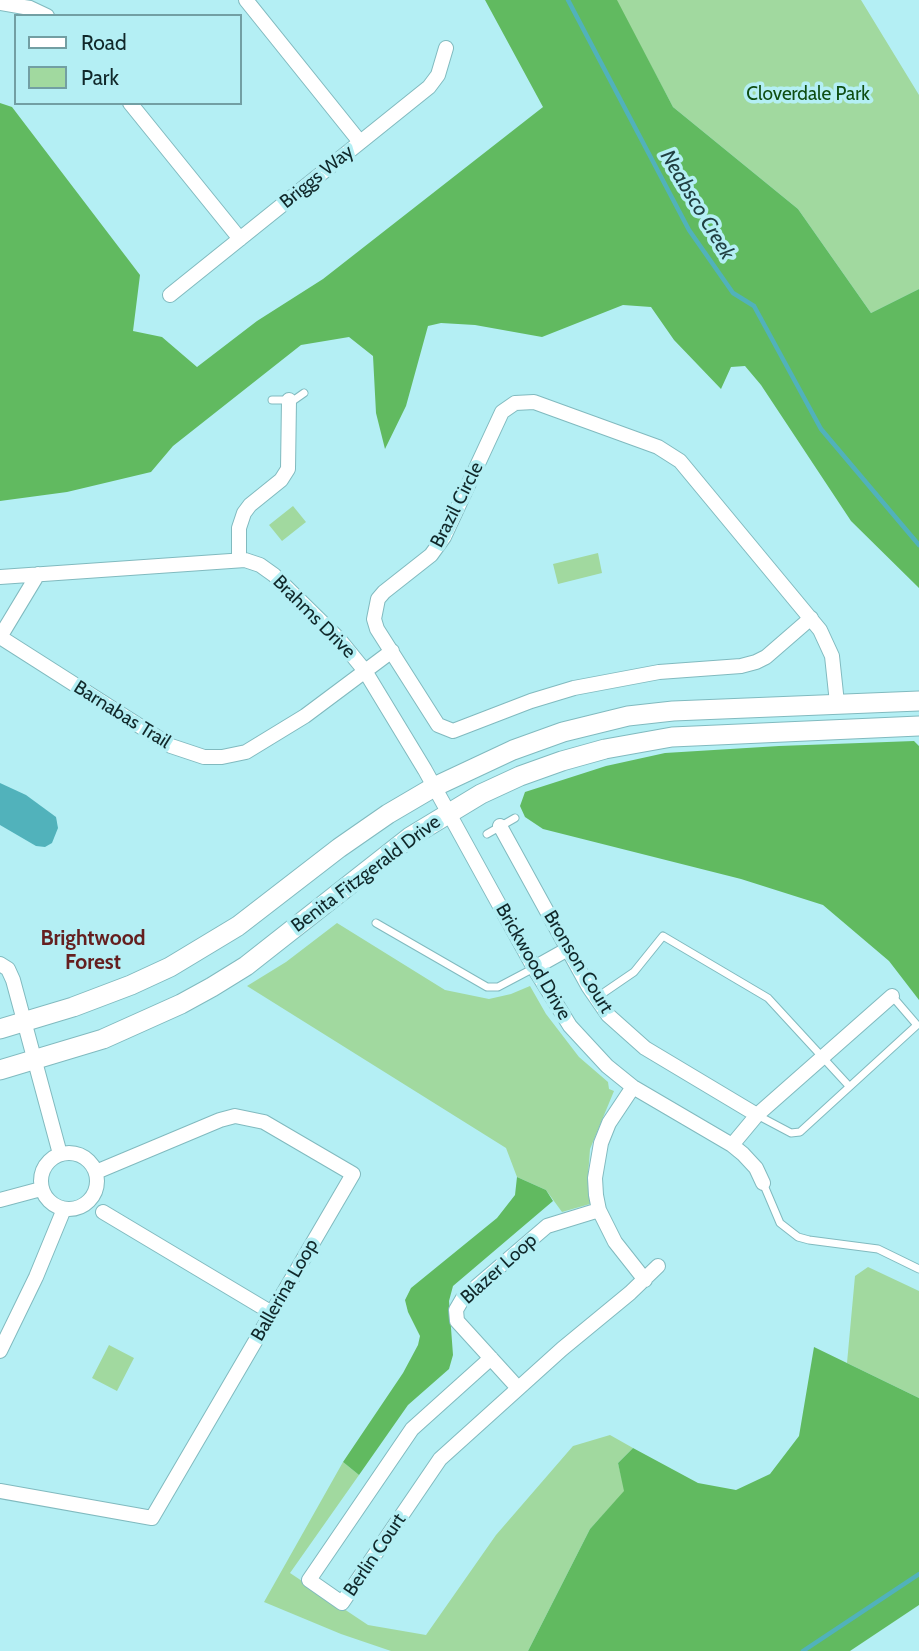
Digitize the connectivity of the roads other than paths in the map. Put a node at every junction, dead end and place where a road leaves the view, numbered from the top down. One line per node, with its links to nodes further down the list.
1 (246, 0): 6 (street)
2 (0, 3): 3 (street)
3 (43, 14)
4 (446, 48): 6 (street, Briggs Way)
5 (132, 105): 7 (street)
6 (360, 142): 7 (street, Briggs Way)
7 (240, 239): 8 (street, Briggs Way)
8 (170, 295)
9 (304, 393): 11 (lane)
10 (272, 400): 11 (lane)
11 (289, 400): 12 (street)
12 (239, 560): 13 (street, Brahms Drive); 18 (street, Brahms Drive)
13 (38, 574): 14 (street, Brahms Drive); 16 (street, Barnabas Trail)
14 (0, 577)
15 (811, 618): 17 (street, Brazil Circle); 17 (street, Brazil Circle); 20 (street, Brazil Circle)
16 (0, 637): 18 (street, Barnabas Trail)
17 (391, 651): 18 (street, Barnabas Trail)
18 (365, 671): 22 (street, Brahms Drive)
19 (919, 701): 20 (main road, Benita Fitzgerald Drive)
20 (837, 704): 22 (main road, Benita Fitzgerald Drive)
21 (919, 726): 23 (main road, Benita Fitzgerald Drive)
22 (435, 787): 23 (street, Brickwood Drive); 32 (main road, Benita Fitzgerald Drive)
23 (449, 812): 29 (street, Brickwood Drive); 35 (main road, Benita Fitzgerald Drive)
24 (515, 818): 25 (lane)
25 (494, 830): 27 (street, Bronson Court)
26 (376, 923): 29 (lane)
27 (568, 949): 29 (street); 31 (street, Bronson Court)
28 (0, 964): 32 (street)
29 (534, 968): 38 (street, Brickwood Drive)
30 (891, 996): 34 (street); 37 (lane)
31 (596, 998): 34 (lane); 39 (street, Bronson Court)
32 (23, 1023): 33 (main road, Benita Fitzgerald Drive); 35 (street)
33 (0, 1029)
34 (823, 1057): 37 (lane); 39 (street)
35 (34, 1061): 36 (main road, Benita Fitzgerald Drive); 41 (street)
36 (0, 1070)
37 (849, 1086): 39 (lane)
38 (633, 1087): 40 (street, Brickwood Drive); 47 (street)
39 (757, 1115): 40 (street)
40 (732, 1145): 43 (street, Brickwood Drive)
41 (60, 1154): 42 (street); 44 (street)
42 (96, 1172): 46 (street); 52 (street, Ballerina Loop)
43 (763, 1183): 50 (lane)
44 (41, 1189): 45 (street); 46 (street)
45 (0, 1200)
46 (64, 1209): 53 (street)
47 (599, 1210): 51 (street); 54 (street, Blazer Loop)
48 (103, 1212): 52 (street)
49 (658, 1266): 51 (street, Berlin Court)
50 (919, 1269)
51 (645, 1280): 55 (street, Berlin Court)
52 (272, 1313): 56 (street, Ballerina Loop)
53 (0, 1352)
54 (491, 1358): 55 (street, Blazer Loop); 55 (street, Berlin Court)
55 (518, 1388)
56 (0, 1491)

